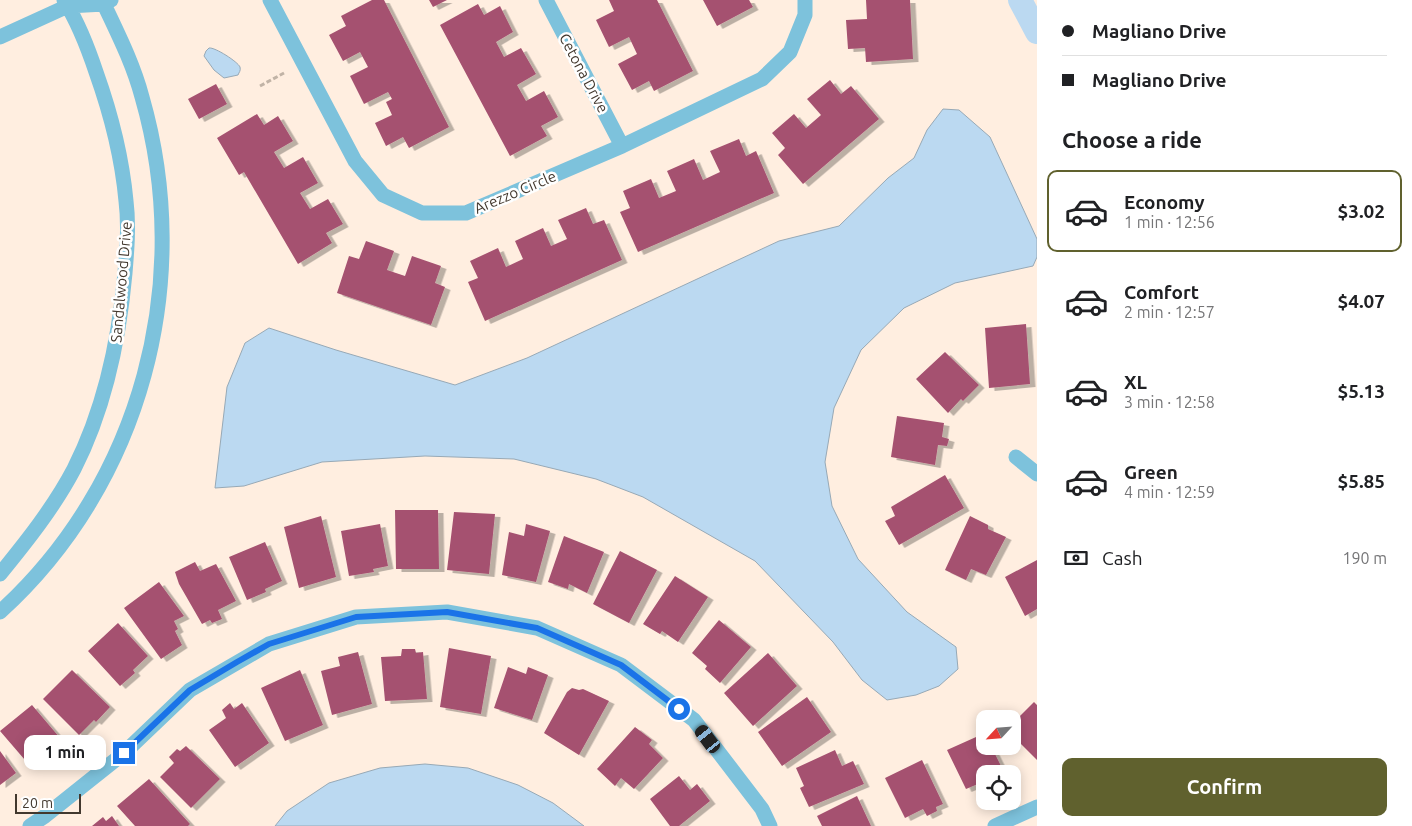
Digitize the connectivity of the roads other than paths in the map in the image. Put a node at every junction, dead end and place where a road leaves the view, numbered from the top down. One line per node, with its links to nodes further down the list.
1 (270, 0): 7 (street, Arezzo Circle)
2 (546, 0): 7 (street, Cetona Drive)
3 (805, 0): 7 (street, Arezzo Circle)
4 (106, 1): 5 (street); 11 (street)
5 (68, 2): 6 (street); 10 (street, Sandalwood Drive)
6 (0, 37)
7 (622, 146)
8 (1016, 457): 9 (street)
9 (1037, 474)
10 (0, 574)
11 (0, 612)
12 (1037, 807): 15 (street)
13 (30, 826): 14 (street)
14 (770, 826)
15 (995, 826)

